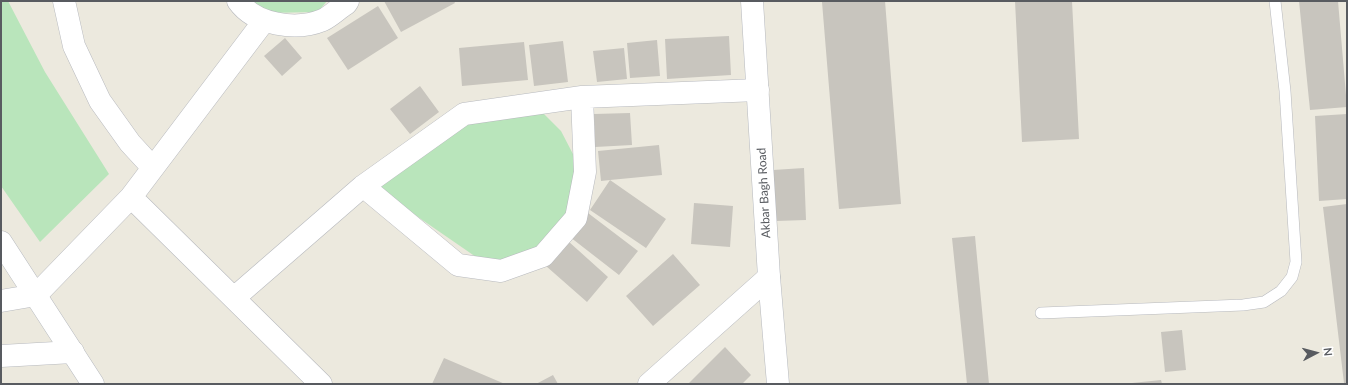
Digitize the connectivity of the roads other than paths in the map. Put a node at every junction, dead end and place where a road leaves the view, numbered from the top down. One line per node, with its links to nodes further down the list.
1 (64, 1): 9 (street)
2 (238, 1): 6 (street)
3 (348, 1): 6 (street)
4 (752, 1): 7 (street, Akbar Bagh Road)
5 (1276, 1): 17 (lane)
6 (264, 21): 9 (street)
7 (758, 90): 8 (street); 13 (street, Akbar Bagh Road)
8 (582, 97): 10 (street); 10 (street)
9 (153, 168): 11 (street)
10 (363, 186): 15 (street)
11 (131, 197): 14 (street); 15 (street)
12 (1, 242): 14 (street)
13 (769, 277): 22 (street); 23 (street, Akbar Bagh Road)
14 (36, 295): 16 (street); 18 (street)
15 (234, 298): 21 (street)
16 (1, 301)
17 (1041, 313)
18 (73, 352): 19 (street); 20 (street)
19 (1, 356)
20 (93, 384)
21 (321, 384)
22 (649, 384)
23 (778, 384)

